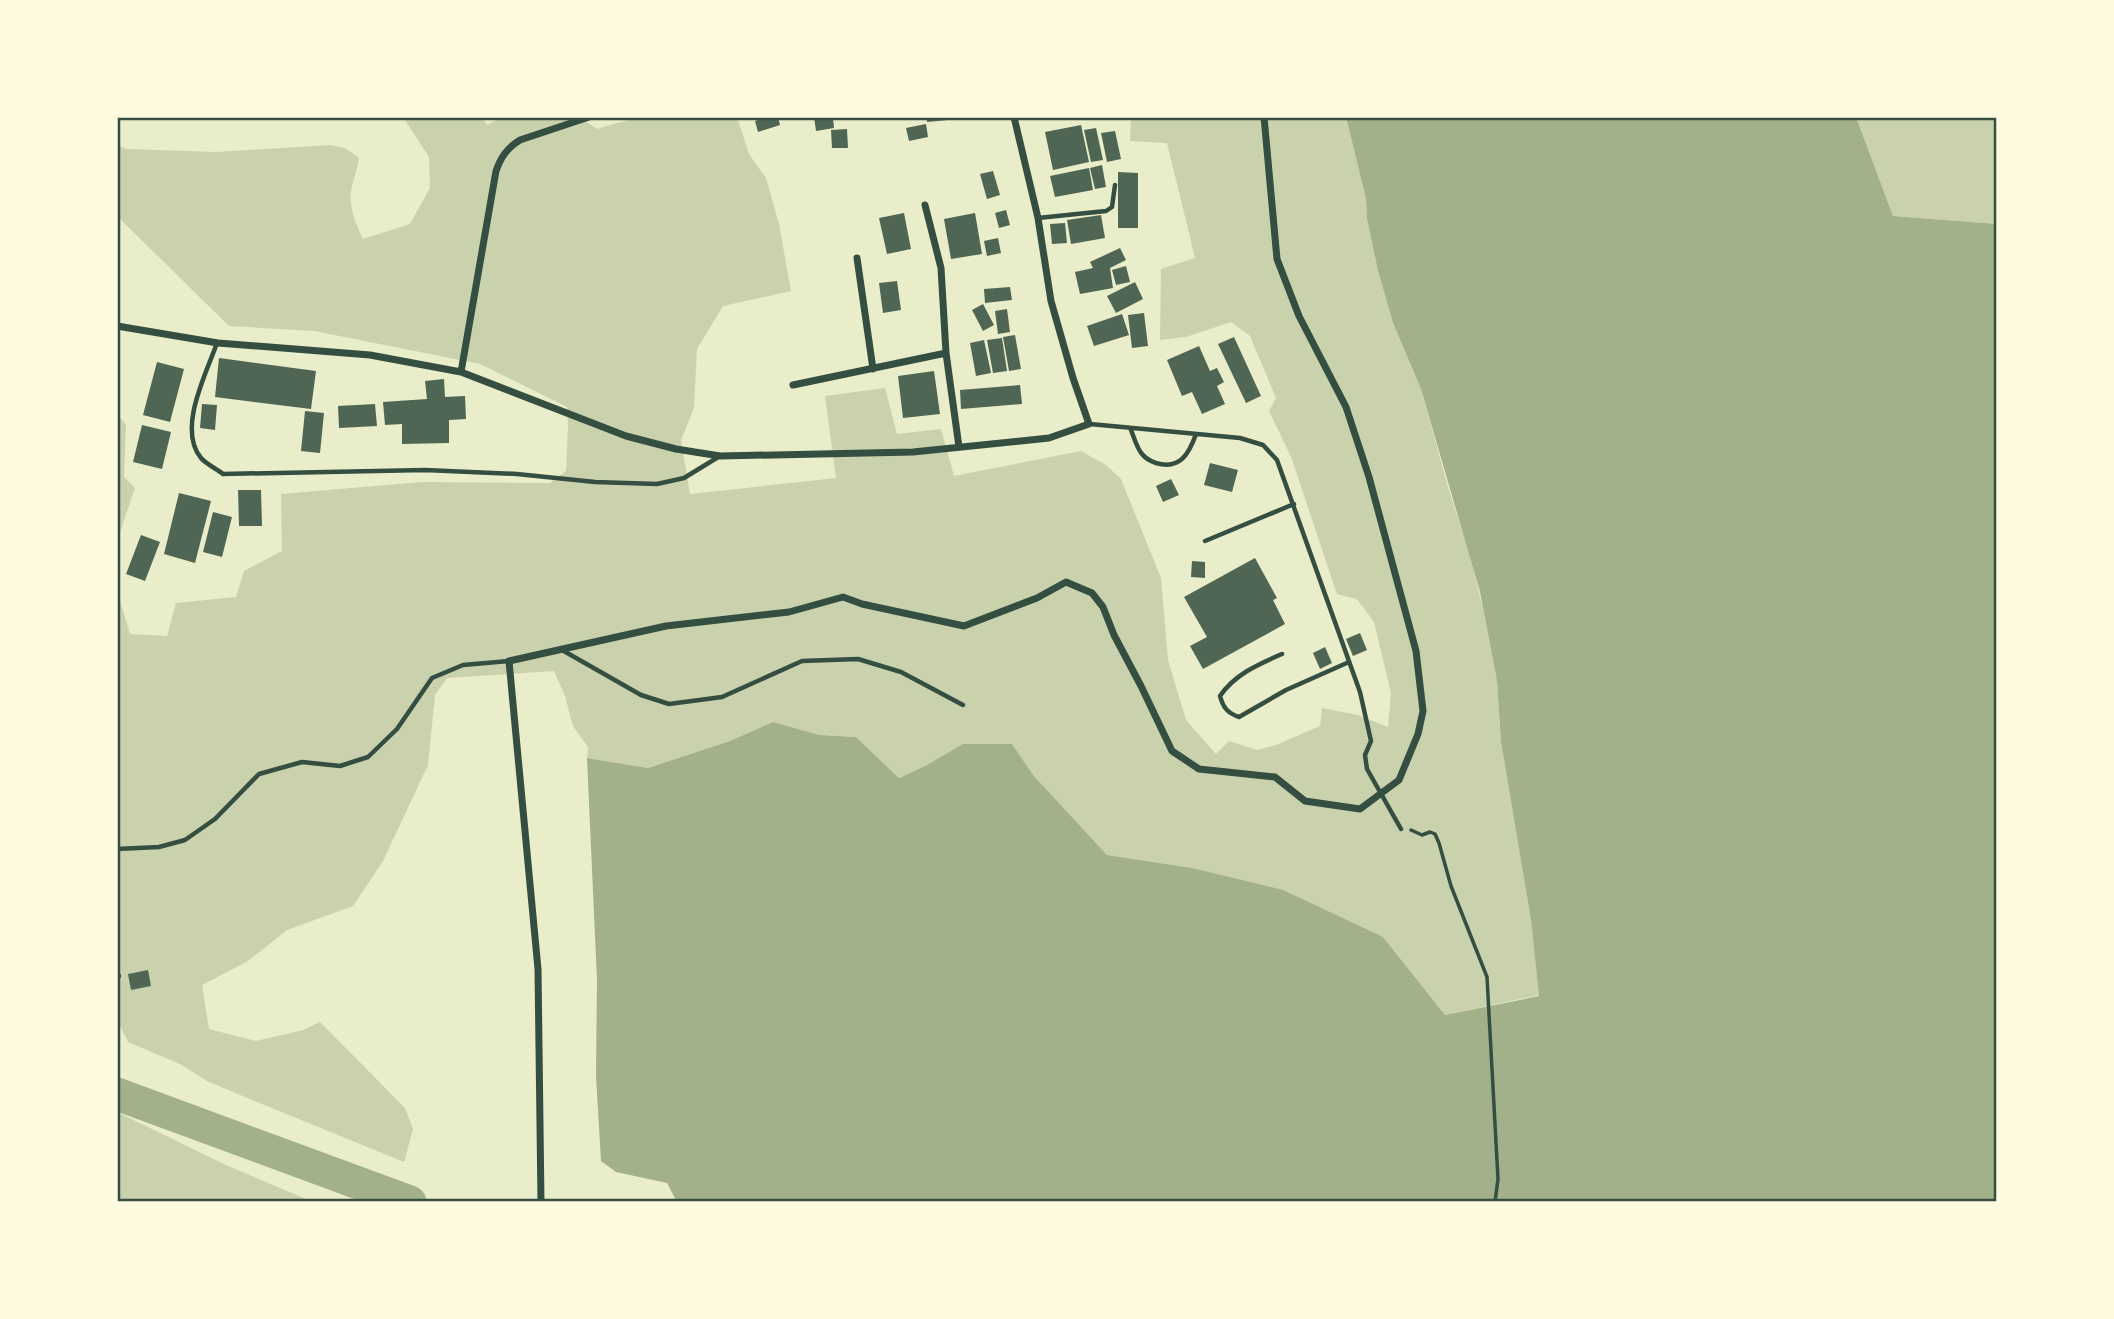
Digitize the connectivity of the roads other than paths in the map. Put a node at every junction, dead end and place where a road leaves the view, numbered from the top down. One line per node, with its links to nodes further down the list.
1 (589, 117): 12 (street)
2 (1014, 117): 6 (street)
3 (1264, 117): 21 (street)
4 (1115, 185): 6 (lane)
5 (925, 205): 10 (street)
6 (1038, 218): 14 (street)
7 (857, 258): 11 (street)
8 (117, 326): 9 (street)
9 (218, 343): 12 (street); 18 (lane)
10 (946, 353): 11 (street); 17 (street)
11 (873, 369): 13 (street)
12 (461, 372): 18 (street)
13 (793, 385)
14 (1089, 424): 15 (lane); 17 (street)
15 (1130, 428): 16 (lane); 16 (lane)
16 (1196, 434): 19 (lane)
17 (959, 447): 18 (street)
18 (720, 456)
19 (1294, 504): 20 (lane); 23 (lane)
20 (1205, 541)
21 (561, 650): 24 (street); 25 (lane)
22 (1282, 654): 23 (lane)
23 (1349, 662): 26 (lane)
24 (509, 665): 27 (lane); 28 (street)
25 (963, 705)
26 (1401, 829)
27 (117, 849)
28 (541, 1202)

